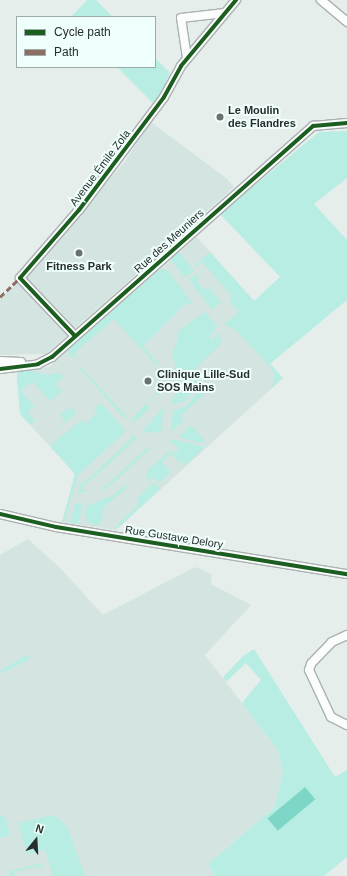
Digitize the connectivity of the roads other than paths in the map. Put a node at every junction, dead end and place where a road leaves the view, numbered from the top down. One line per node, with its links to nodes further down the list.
1 (236, 0): 3 (street, Avenue Émile Zola)
2 (321, 0): 4 (street)
3 (225, 13): 5 (street, Avenue Émile Zola); 5 (street)
4 (347, 22)
5 (186, 58): 7 (street, Avenue Émile Zola)
6 (347, 123): 7 (street, Rue des Meuniers)
7 (74, 336): 9 (street, Rue des Meuniers)
8 (0, 361): 9 (street)
9 (38, 364): 10 (street, Rue des Meuniers)
10 (0, 369)
11 (0, 514): 12 (street, Rue Gustave Delory)
12 (347, 574)
13 (347, 635): 14 (street)
14 (347, 725)

